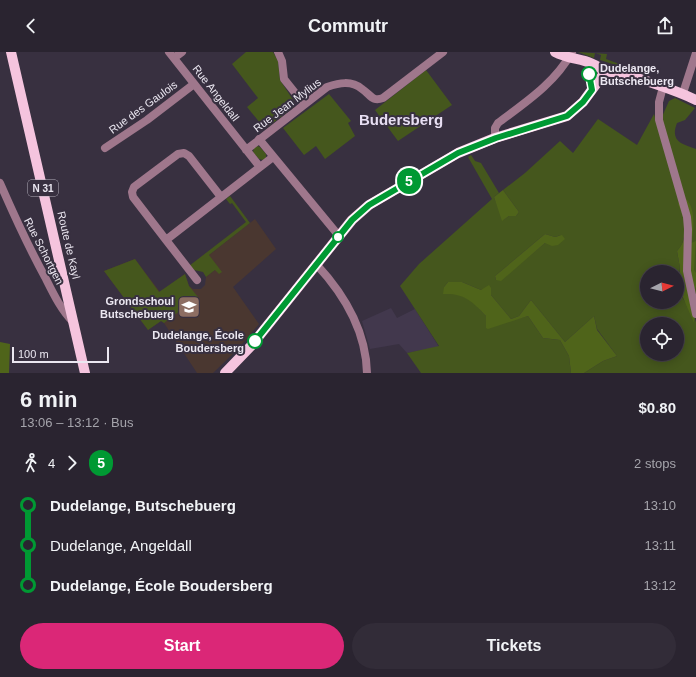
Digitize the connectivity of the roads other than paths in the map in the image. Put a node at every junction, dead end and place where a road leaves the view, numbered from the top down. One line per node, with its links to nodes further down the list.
1 (11, 52): 28 (main road, Route de Kayl / N 31)
2 (182, 52): 7 (street)
3 (278, 52): 14 (street)
4 (442, 52): 14 (street, Rue Jean Mylius)
5 (555, 52): 8 (main road)
6 (696, 53): 12 (street)
7 (171, 55): 10 (street, Rue Angeldall)
8 (570, 55): 9 (main road); 15 (street)
9 (603, 74): 11 (main road); 15 (main road)
10 (194, 84): 17 (street, Rue des Gaulois); 18 (street, Rue Angeldall)
11 (663, 87): 12 (main road); 27 (street)
12 (683, 94): 13 (main road)
13 (696, 100)
14 (304, 104): 16 (street, Rue Jean Mylius)
15 (496, 138): 23 (main road)
16 (259, 139): 18 (street, Rue Jean Mylius); 19 (street)
17 (105, 148)
18 (246, 150): 20 (street, Rue Angeldall)
19 (273, 156): 20 (street); 23 (street)
20 (260, 167): 22 (street)
21 (0, 183): 28 (street, Rue Schortgen)
22 (221, 197): 24 (street); 24 (street)
23 (339, 236): 25 (main road)
24 (166, 240): 26 (street)
25 (316, 264): 30 (main road); 31 (street)
26 (197, 280)
27 (696, 314)
28 (75, 324): 29 (main road, Route de Kayl / N 31)
29 (85, 373)
30 (225, 373)
31 (367, 373)

